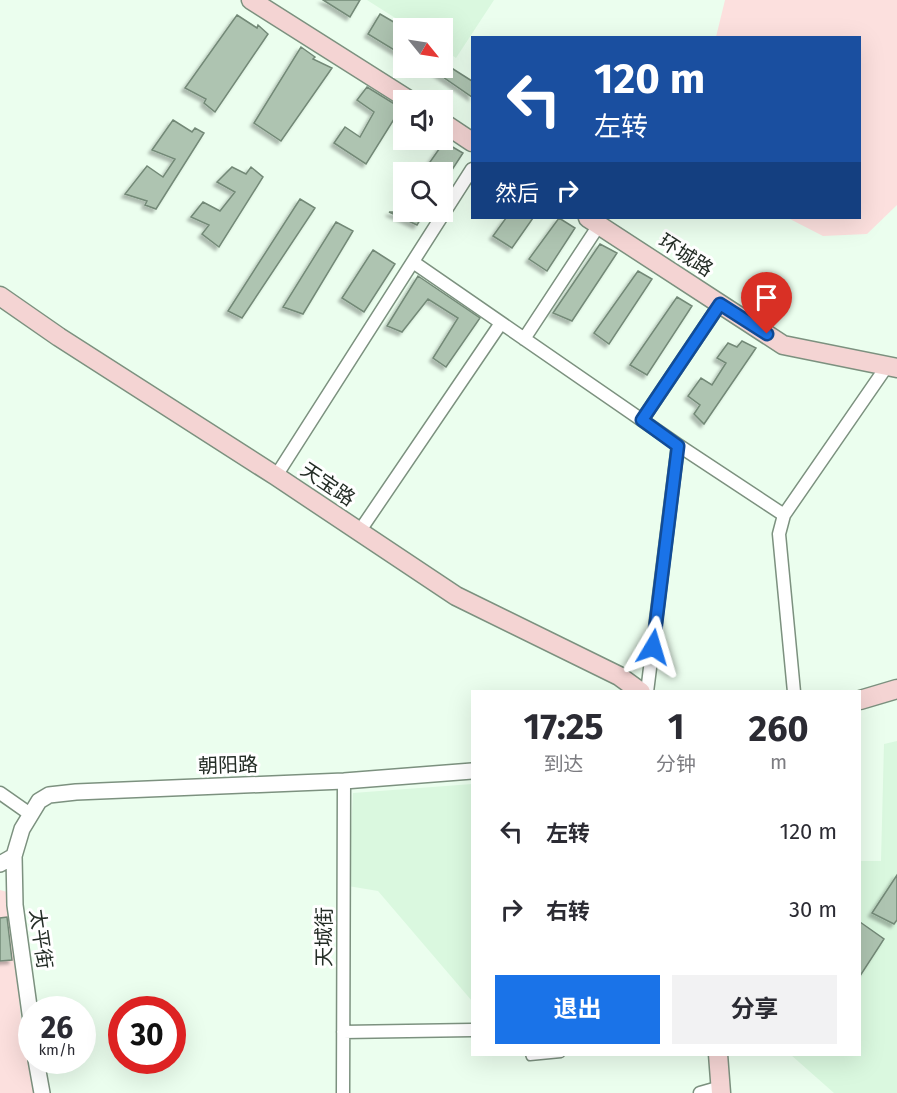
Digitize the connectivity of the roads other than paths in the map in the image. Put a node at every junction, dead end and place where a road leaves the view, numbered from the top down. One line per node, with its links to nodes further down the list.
1 (251, 0): 2 (main road)
2 (393, 90)
3 (453, 129): 4 (main road)
4 (471, 141)
5 (471, 171): 7 (street)
6 (594, 221): 9 (main road, 环城路); 11 (street)
7 (412, 262): 10 (street); 15 (street)
8 (0, 296): 15 (main road, 天宝路)
9 (720, 304): 12 (main road, 环城路); 13 (street)
10 (501, 323): 11 (street); 17 (street)
11 (524, 339): 13 (street)
12 (892, 367): 16 (street)
13 (642, 420): 14 (street)
14 (678, 446): 16 (street); 20 (street)
15 (276, 476): 17 (main road, 天宝路)
16 (784, 514): 21 (street)
17 (359, 532): 19 (main road, 天宝路)
18 (897, 689): 22 (main road)
19 (638, 690)
20 (647, 690)
21 (794, 690)
22 (861, 700)
23 (471, 771): 24 (street, 朝阳路)
24 (344, 781): 26 (street, 朝阳路); 31 (street, 天城街)
25 (0, 793): 26 (street)
26 (30, 814): 27 (street)
27 (14, 856): 28 (street); 29 (street, 太平街)
28 (0, 864)
29 (28, 996)
30 (471, 1030): 31 (street)
31 (343, 1032): 38 (street, 天城街)
32 (530, 1056): 33 (lane)
33 (546, 1056)
34 (718, 1056): 36 (main road)
35 (39, 1074): 37 (street)
36 (721, 1090): 39 (street)
37 (42, 1093)
38 (343, 1093)
39 (700, 1093)

